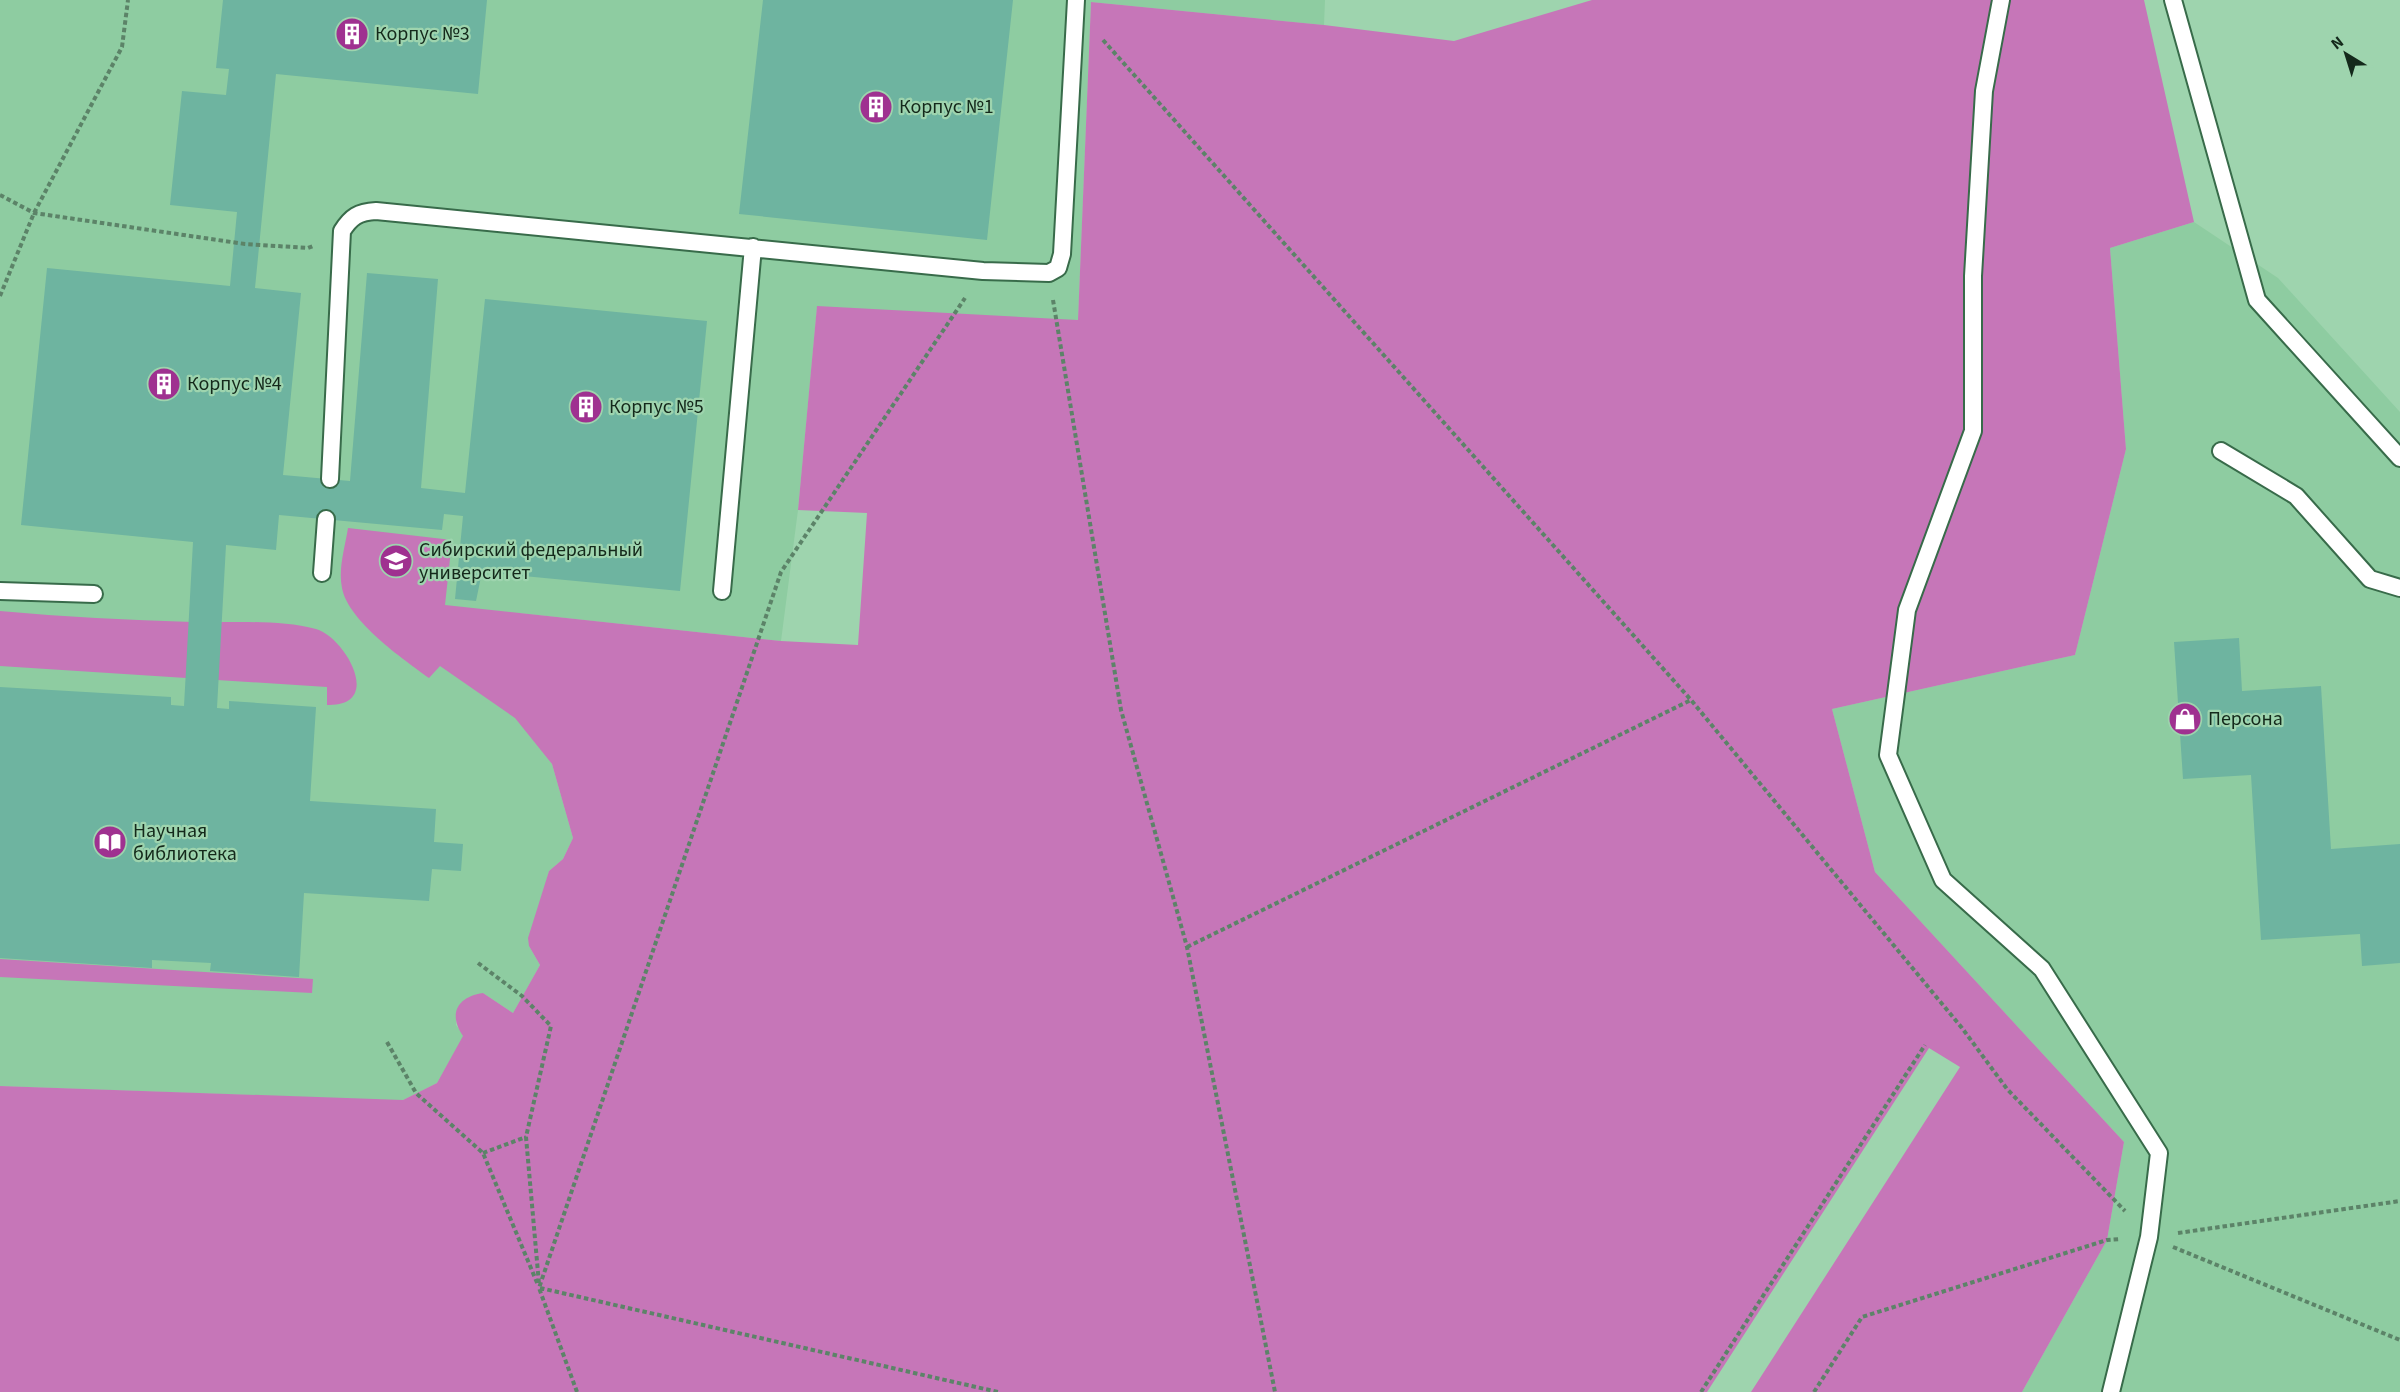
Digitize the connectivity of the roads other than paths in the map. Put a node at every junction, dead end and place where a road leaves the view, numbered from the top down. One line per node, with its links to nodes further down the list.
1 (2001, 0): 14 (lane)
2 (2173, 0): 6 (lane)
3 (1076, 5): 4 (lane)
4 (753, 247): 7 (lane); 12 (lane)
5 (2221, 451): 10 (lane)
6 (2400, 458)
7 (330, 479)
8 (326, 519): 9 (lane)
9 (322, 573)
10 (2400, 588)
11 (0, 591): 13 (lane)
12 (722, 591)
13 (94, 594)
14 (2111, 1392)

